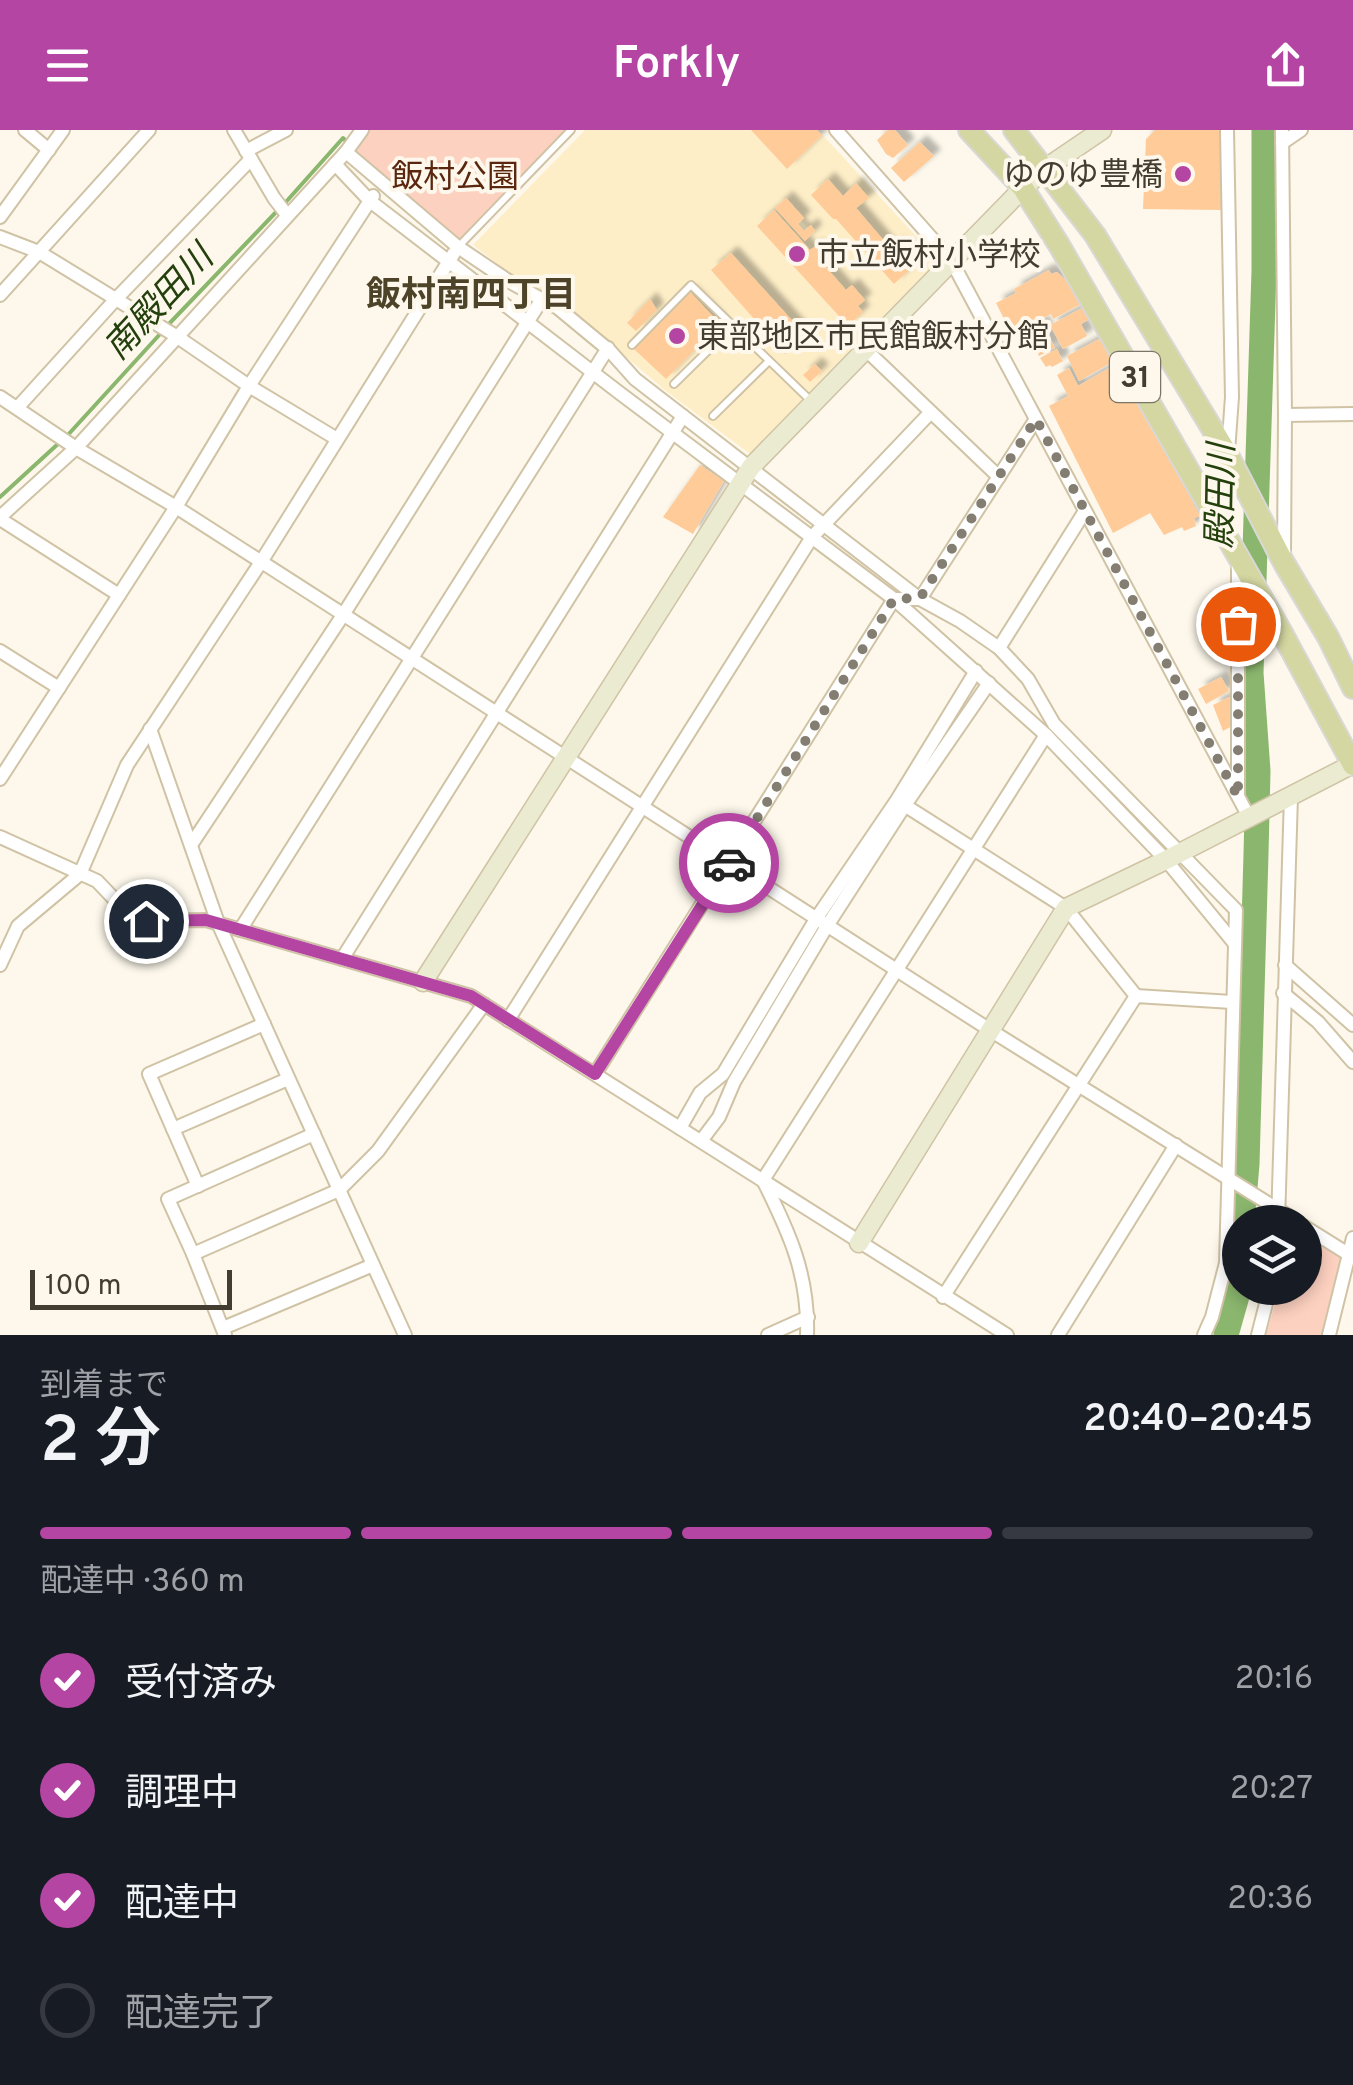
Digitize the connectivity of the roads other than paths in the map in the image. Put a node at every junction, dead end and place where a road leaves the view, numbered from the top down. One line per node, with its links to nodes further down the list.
1 (25, 130): 15 (street)
2 (63, 130): 15 (street)
3 (149, 130): 27 (street)
4 (234, 130): 17 (street)
5 (286, 130): 17 (street)
6 (362, 130): 16 (street)
7 (572, 130): 26 (lane)
8 (836, 130): 28 (street)
9 (969, 130): 21 (main road, 31)
10 (1014, 130): 19 (main road, 31)
11 (1102, 130): 19 (street)
12 (1227, 130): 55 (street)
13 (1301, 130): 14 (street)
14 (1282, 136): 48 (street)
15 (49, 150): 24 (street)
16 (346, 152): 18 (street); 20 (street)
17 (248, 155): 23 (street); 32 (street)
18 (335, 164): 22 (street); 23 (street)
19 (1046, 168): 21 (street); 55 (main road, 31)
20 (381, 184): 22 (street); 26 (street)
21 (1023, 188): 28 (street); 65 (main road, 31)
22 (370, 200): 29 (street); 42 (street)
23 (283, 210): 35 (street)
24 (0, 217)
25 (0, 237): 27 (street)
26 (458, 247): 29 (street); 31 (street)
27 (39, 252): 30 (street); 32 (street)
28 (951, 260): 38 (street); 51 (street)
29 (449, 261): 33 (street); 53 (street)
30 (0, 295)
31 (542, 299): 33 (street); 37 (street)
32 (115, 300): 35 (street); 45 (street)
33 (528, 322): 40 (street); 70 (street)
34 (732, 327): 36 (lane); 39 (lane); 41 (lane)
35 (168, 332): 42 (street); 54 (street)
36 (632, 345)
37 (608, 348): 40 (street); 49 (street)
38 (864, 348): 44 (street); 46 (street)
39 (769, 361): 44 (lane); 50 (lane)
40 (593, 372): 52 (street); 73 (street)
41 (674, 384)
42 (249, 386): 53 (street); 59 (street)
43 (0, 396): 45 (street)
44 (812, 402): 56 (street)
45 (18, 408): 54 (street)
46 (930, 413): 57 (street); 62 (street)
47 (1353, 414): 48 (street)
48 (1285, 415): 64 (street)
49 (683, 416): 52 (street); 56 (street)
50 (712, 416)
51 (1036, 419): 57 (street); 60 (street)
52 (672, 433): 58 (street); 78 (street)
53 (337, 439): 66 (street)
54 (68, 442): 59 (street); 61 (street)
55 (1228, 454): 64 (main road, 31)
56 (751, 467): 58 (street); 62 (street)
57 (999, 476): 68 (street)
58 (741, 484): 63 (street); 81 (street)
59 (176, 507): 66 (street); 67 (street)
60 (1085, 511): 71 (street); 84 (street)
61 (0, 518): 67 (street)
62 (823, 524): 63 (street); 68 (street)
63 (812, 537): 69 (street); 87 (street)
64 (1281, 558): 77 (main road, 31)
65 (1241, 561): 82 (main road, 31); 84 (street)
66 (260, 562): 70 (street); 79 (street)
67 (119, 595): 76 (street)
68 (920, 598): 69 (street); 71 (street)
69 (894, 599): 74 (street); 93 (street)
70 (343, 615): 73 (street); 90 (street)
71 (999, 648): 92 (street)
72 (0, 651): 76 (street)
73 (412, 659): 78 (street); 98 (street)
74 (976, 671): 75 (street); 86 (street)
75 (989, 683): 80 (street); 86 (street)
76 (59, 688): 83 (street)
77 (1353, 688)
78 (496, 713): 81 (street); 100 (street)
79 (150, 729): 90 (street); 94 (street)
80 (1046, 735): 91 (street); 92 (street)
81 (566, 758): 87 (street); 104 (street)
82 (1353, 765): 85 (street)
83 (0, 778)
84 (1238, 797): 88 (street)
85 (1285, 799): 88 (street); 102 (street)
86 (901, 802): 91 (street); 96 (street)
87 (641, 806): 93 (street); 109 (street)
88 (1249, 817): 92 (street)
89 (0, 837): 94 (street)
90 (190, 845): 97 (street)
91 (973, 848): 95 (street); 103 (street)
92 (1173, 856): 95 (street); 99 (street); 99 (street)
93 (729, 863): 96 (street); 114 (street)
94 (80, 874): 97 (street); 101 (street)
95 (1066, 908): 106 (street); 112 (street)
96 (822, 922): 103 (street); 118 (street); 120 (street)
97 (218, 923): 98 (street); 110 (street)
98 (240, 930): 100 (street)
99 (1235, 944): 107 (street)
100 (342, 959): 104 (street)
101 (0, 965)
102 (1285, 965): 105 (street); 111 (street)
103 (897, 970): 112 (street); 122 (street)
104 (423, 982): 108 (street)
105 (1283, 993): 113 (street); 127 (street)
106 (1136, 996): 107 (street); 116 (street)
107 (1232, 1002): 123 (street)
108 (484, 1004): 109 (street); 125 (street)
109 (508, 1020): 114 (street)
110 (264, 1024): 115 (street); 117 (street)
111 (1353, 1025)
112 (990, 1030): 116 (street); 130 (street)
113 (1353, 1062)
114 (595, 1074): 118 (street)
115 (288, 1079): 117 (street); 119 (street)
116 (1079, 1085): 121 (street); 134 (street)
117 (173, 1128): 124 (street)
118 (680, 1128): 120 (street)
119 (314, 1134): 124 (street); 125 (street)
120 (702, 1141): 122 (street)
121 (1176, 1146): 123 (street); 142 (street)
122 (763, 1180): 130 (street); 136 (street)
123 (1234, 1182): 126 (street); 143 (street)
124 (198, 1186): 131 (street)
125 (339, 1190): 131 (street); 133 (street)
126 (1265, 1205)
127 (1277, 1205)
128 (1322, 1238): 132 (street)
129 (1353, 1238): 132 (street)
130 (859, 1242): 134 (street)
131 (193, 1254): 137 (street)
132 (1351, 1256): 145 (street)
133 (373, 1265): 137 (street); 138 (street)
134 (944, 1297): 141 (street)
135 (1266, 1305): 144 (street)
136 (808, 1318): 139 (street); 140 (street)
137 (224, 1332)
138 (405, 1335)
139 (768, 1335)
140 (807, 1335)
141 (1007, 1335)
142 (1058, 1335)
143 (1204, 1335)
144 (1258, 1335)
145 (1329, 1335)

